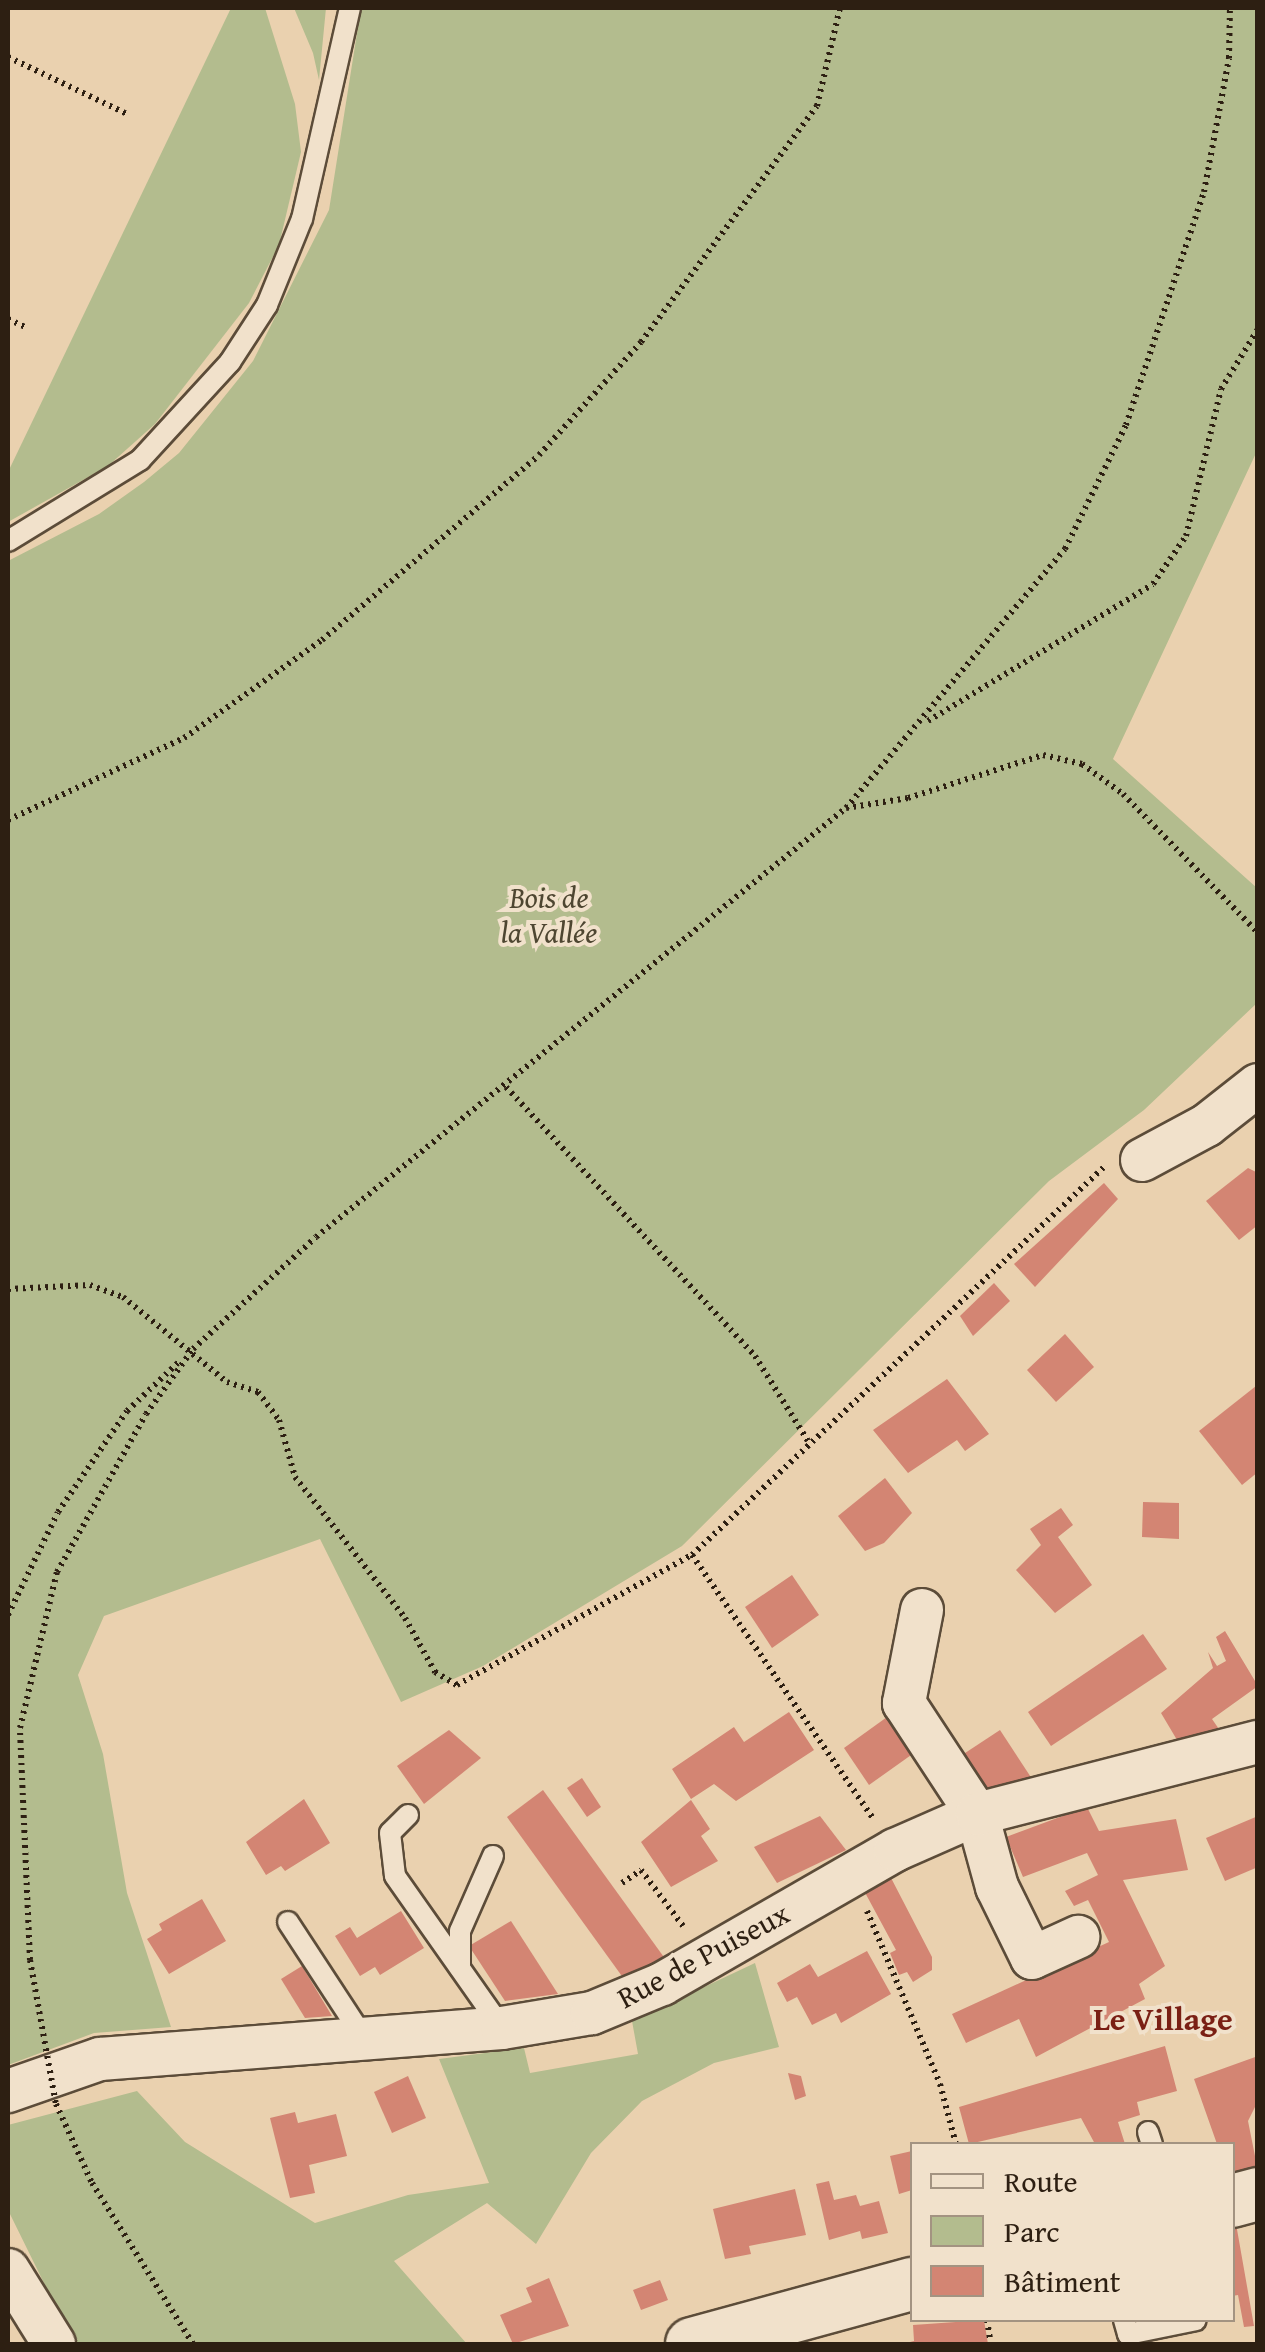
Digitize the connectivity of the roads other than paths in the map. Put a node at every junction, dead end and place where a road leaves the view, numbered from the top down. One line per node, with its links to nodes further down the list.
1 (350, 8): 2 (lane)
2 (8, 541)
3 (1258, 1085): 4 (street)
4 (1142, 1160)
5 (922, 1610): 7 (street)
6 (1258, 1742): 7 (street, Rue de Puiseux)
7 (977, 1814): 11 (street); 13 (street, Rue de Puiseux)
8 (408, 1815): 12 (lane)
9 (493, 1856): 12 (lane)
10 (288, 1922): 14 (lane)
11 (1078, 1937)
12 (460, 1968): 13 (lane)
13 (502, 2028): 14 (street, Rue de Puiseux)
14 (364, 2038): 15 (street, Rue de Puiseux)
15 (8, 2092)
16 (8, 2270): 20 (street)
17 (910, 2285): 21 (street)
18 (1125, 2322): 19 (lane)
19 (1186, 2322)
20 (54, 2344)
21 (692, 2344)

